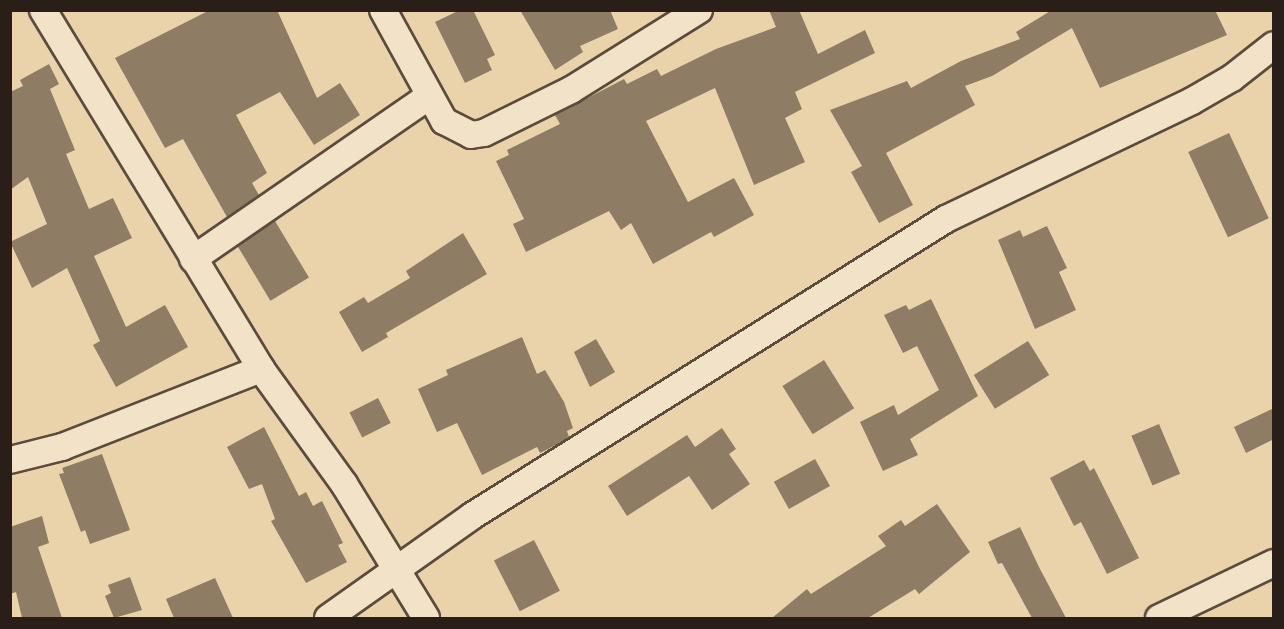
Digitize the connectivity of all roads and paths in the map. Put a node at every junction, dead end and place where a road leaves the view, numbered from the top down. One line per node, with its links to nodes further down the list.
1 (43, 10): 6 (street)
2 (383, 10): 5 (street)
3 (699, 10): 5 (street)
4 (1274, 45): 10 (street)
5 (428, 97): 6 (street)
6 (194, 259): 7 (street)
7 (261, 369): 8 (street); 10 (street)
8 (10, 460)
9 (1274, 563): 13 (street)
10 (397, 572): 11 (street); 12 (street)
11 (328, 618)
12 (426, 618)
13 (1159, 618)

